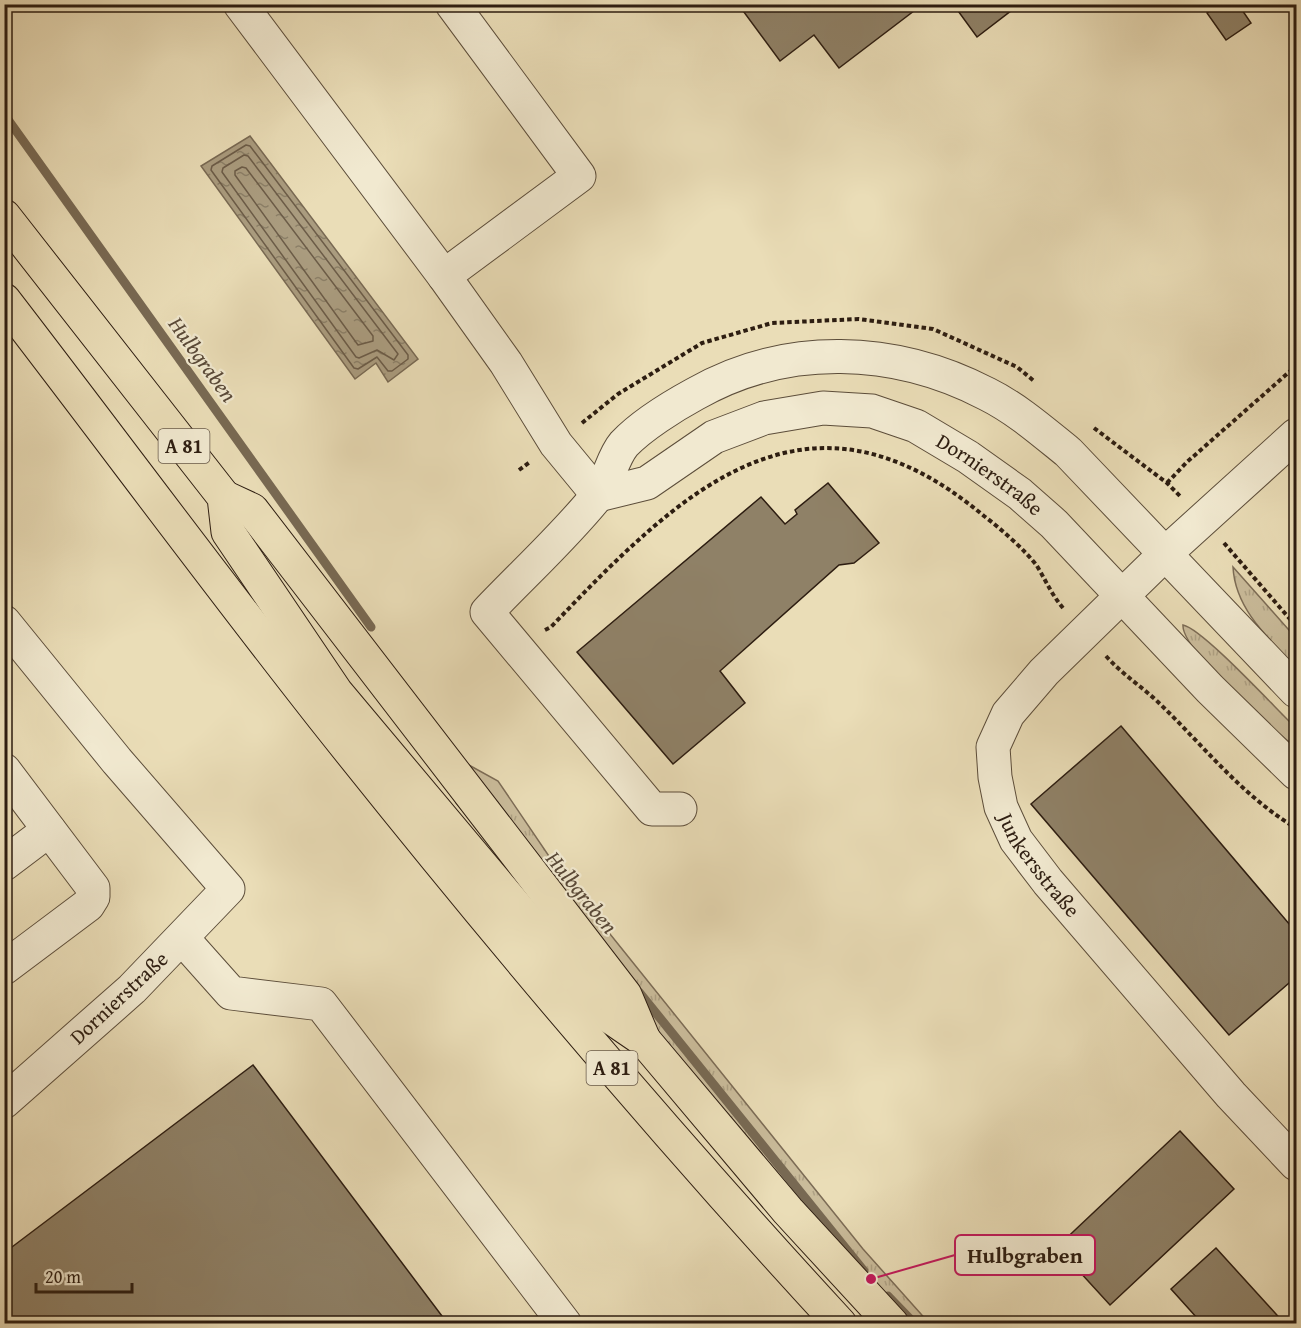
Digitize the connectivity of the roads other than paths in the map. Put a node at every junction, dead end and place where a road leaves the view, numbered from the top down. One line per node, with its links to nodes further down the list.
1 (240, 4): 4 (street)
2 (452, 4): 4 (street)
3 (4, 216): 8 (highway, A 81)
4 (444, 276): 7 (street)
5 (4, 300): 13 (highway, A 81)
6 (1296, 435): 9 (street)
7 (598, 495): 9 (street); 10 (street, Dornierstraße); 17 (street)
8 (224, 497): 13 (highway, A 81); 22 (highway, A 81)
9 (1167, 552): 10 (street, Junkersstraße); 12 (street)
10 (1122, 597): 15 (street, Dornierstraße); 24 (street, Junkersstraße)
11 (4, 622): 20 (street, Dornierstraße)
12 (1296, 690)
13 (329, 704): 16 (highway, A 81)
14 (4, 770): 18 (street)
15 (1296, 773)
16 (403, 795): 22 (highway, A 81); 26 (highway, A 81)
17 (680, 809)
18 (49, 830): 19 (street); 21 (street)
19 (4, 864)
20 (182, 938): 23 (street, Dornierstraße); 25 (street)
21 (4, 968)
22 (644, 1040): 27 (highway, A 81)
23 (4, 1102)
24 (1296, 1164)
25 (566, 1323)
26 (840, 1323)
27 (892, 1323)

